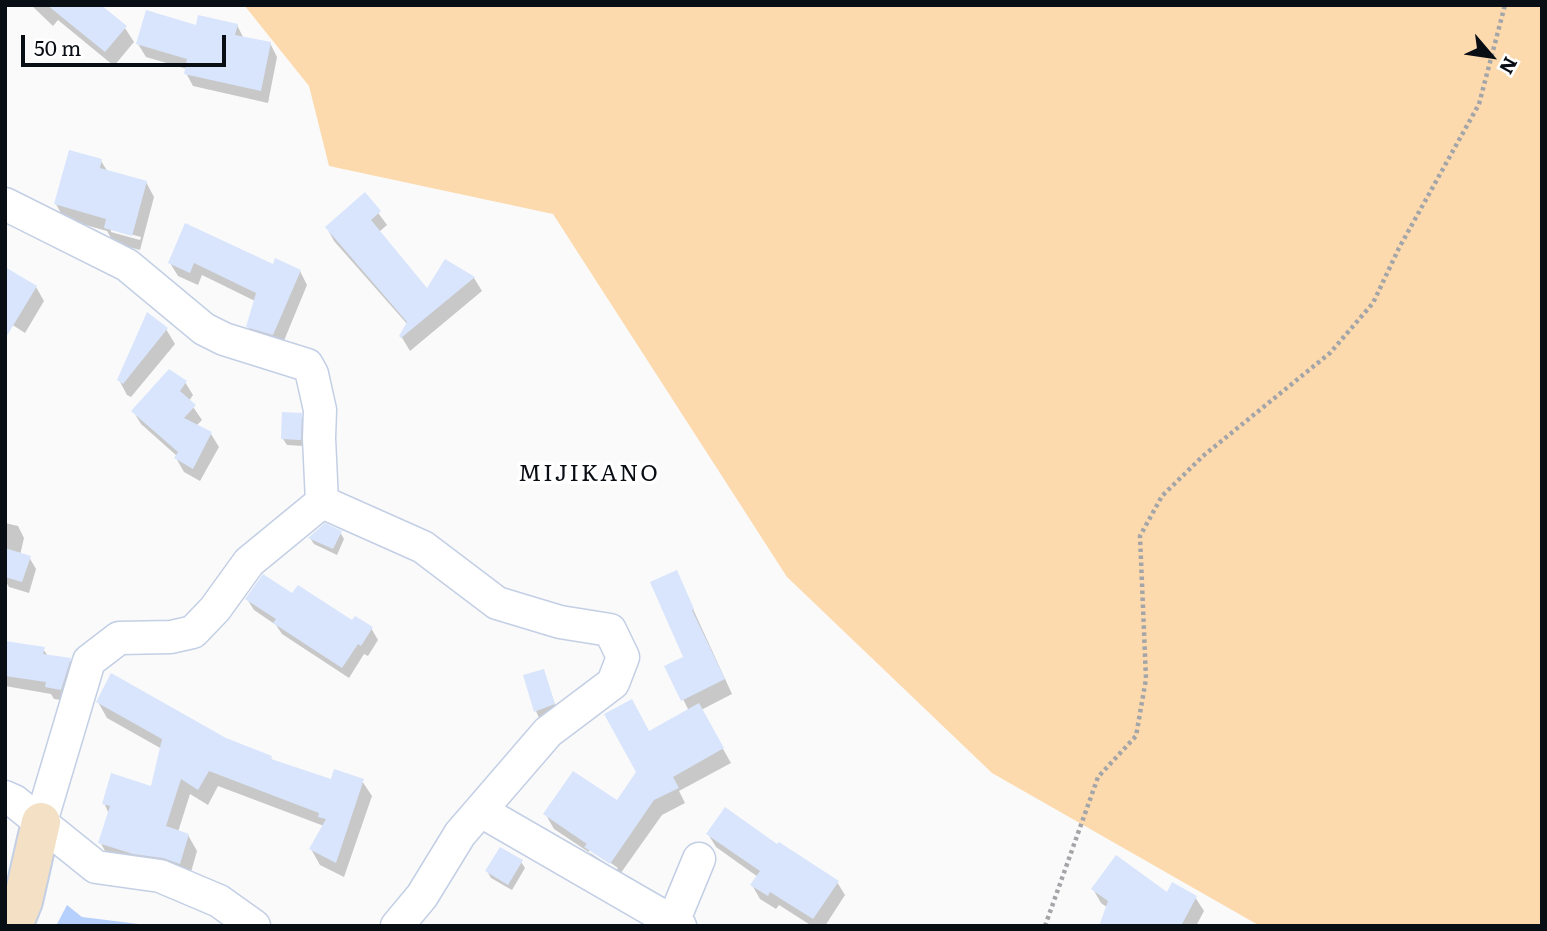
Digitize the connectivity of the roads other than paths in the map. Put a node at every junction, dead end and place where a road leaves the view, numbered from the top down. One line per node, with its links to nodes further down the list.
1 (5, 204): 2 (street)
2 (322, 502): 4 (street); 5 (street)
3 (5, 797): 5 (street)
4 (481, 811): 7 (street); 10 (street)
5 (41, 822): 8 (street); 9 (street)
6 (699, 859): 7 (street)
7 (676, 924)
8 (13, 926)
9 (254, 926)
10 (397, 926)

